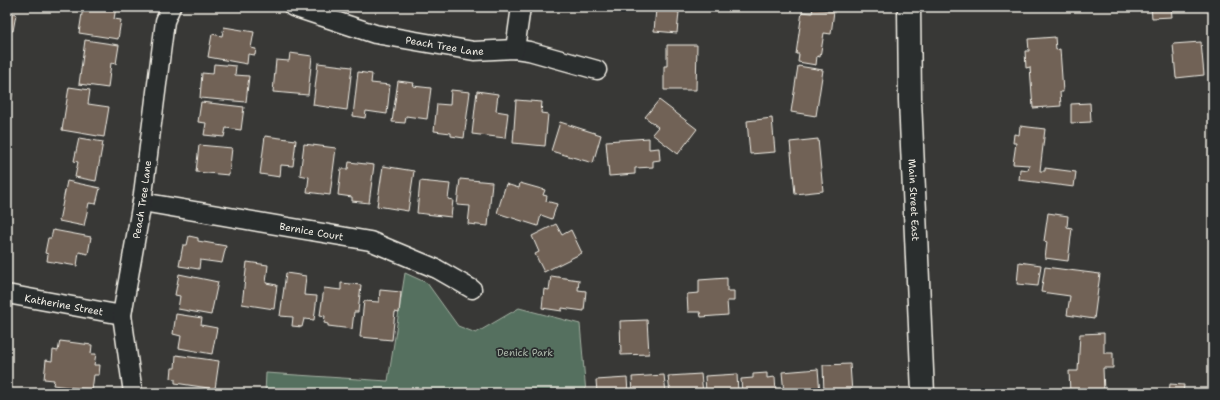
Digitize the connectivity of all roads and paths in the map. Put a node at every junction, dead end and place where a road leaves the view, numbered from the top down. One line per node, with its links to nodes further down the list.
1 (171, 7): 7 (street, Peach Tree Lane)
2 (293, 7): 5 (street, Peach Tree Lane)
3 (521, 7): 5 (street)
4 (909, 7): 12 (main road, Main Street East)
5 (515, 49): 6 (street, Peach Tree Lane)
6 (597, 70)
7 (142, 202): 8 (street, Bernice Court); 10 (street, Peach Tree Lane)
8 (472, 289)
9 (7, 294): 10 (street, Katherine Street)
10 (122, 315): 11 (street, Peach Tree Lane)
11 (133, 393)
12 (923, 393)

